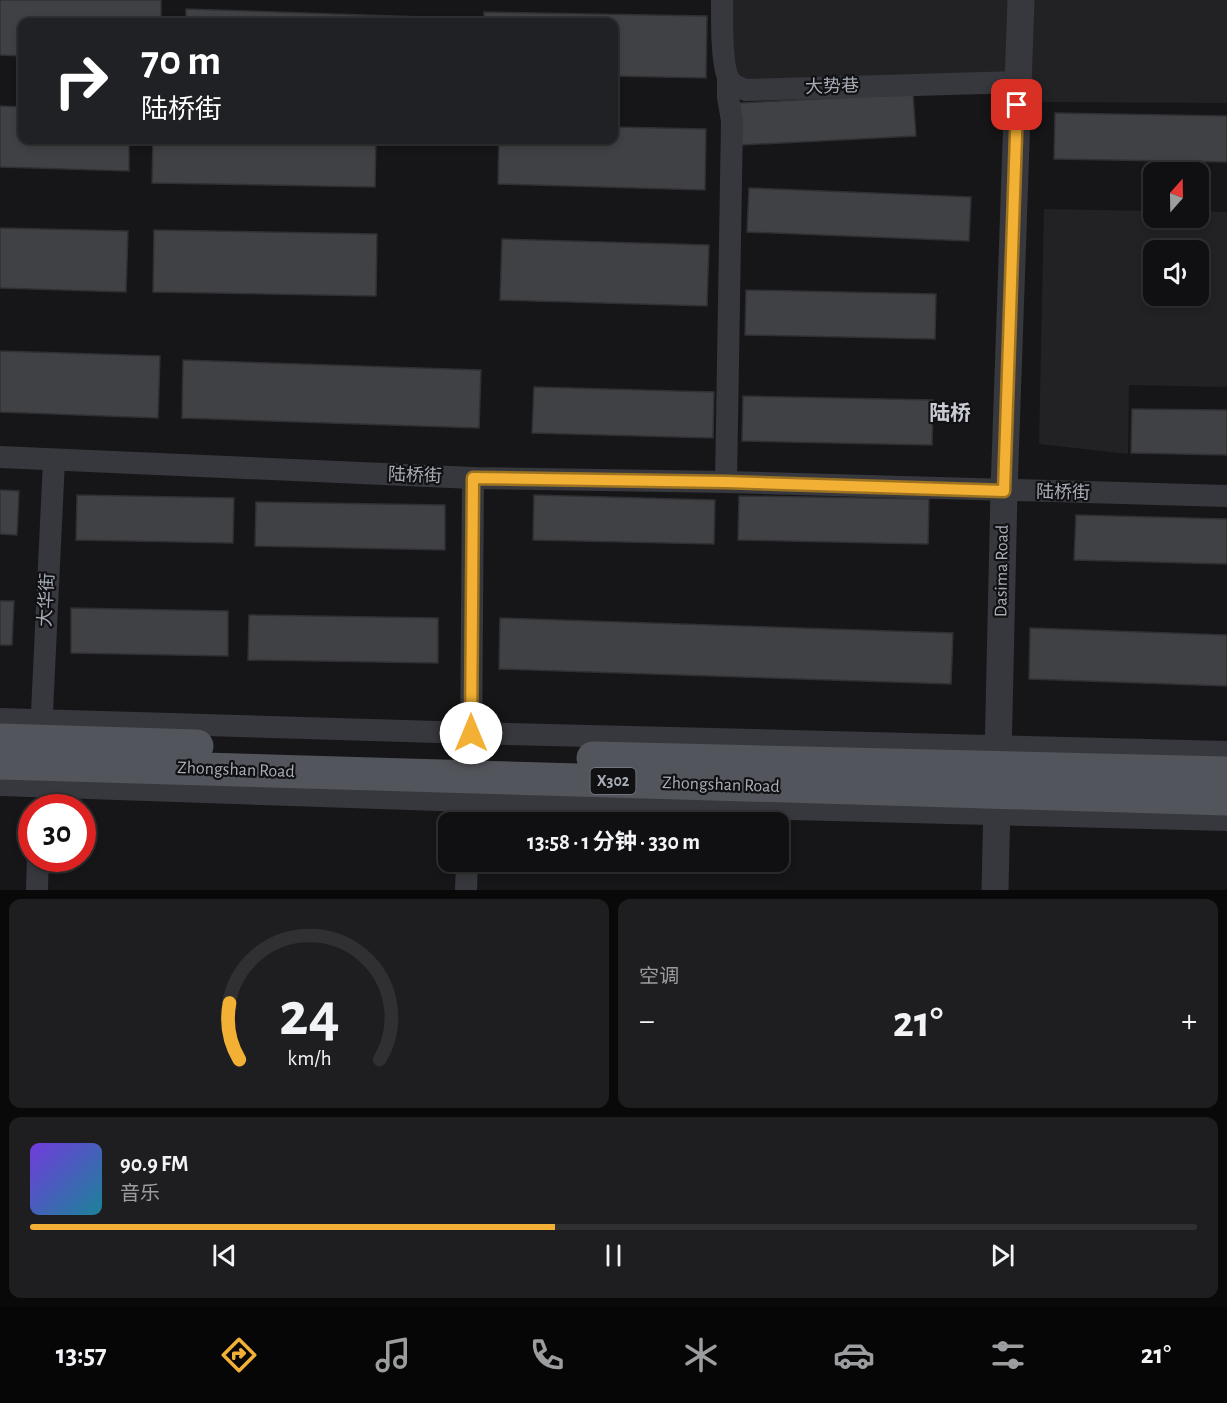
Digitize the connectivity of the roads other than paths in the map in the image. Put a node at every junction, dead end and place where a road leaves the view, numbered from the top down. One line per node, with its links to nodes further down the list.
1 (722, 0): 3 (street)
2 (1021, 0): 4 (street, Dasima Road)
3 (728, 80): 4 (street, 大势巷); 8 (street)
4 (1018, 82): 9 (street, Dasima Road)
5 (0, 457): 6 (street, 陆桥街)
6 (54, 460): 7 (street, 陆桥街); 15 (street, 大华街)
7 (473, 478): 8 (street, 陆桥街); 17 (street)
8 (726, 482): 9 (street, 陆桥街)
9 (1004, 491): 10 (street, 陆桥街); 18 (street, Dasima Road)
10 (1227, 496)
11 (0, 719): 15 (street)
12 (0, 740): 15 (main road, Zhongshan Road / X302)
13 (1227, 752): 18 (street)
14 (0, 763): 15 (main road, Zhongshan Road / X302)
15 (40, 764): 17 (main road, Zhongshan Road / X302); 17 (street); 19 (street)
16 (1227, 773): 18 (main road, Zhongshan Road / X302)
17 (470, 778): 18 (main road, Zhongshan Road / X302); 18 (street)
18 (998, 780): 20 (main road, Zhongshan Road / X302); 21 (street); 26 (street, Dasima Road)
19 (0, 785)
20 (1227, 799)
21 (1227, 820)
22 (38, 872): 24 (street)
23 (467, 872): 25 (street)
24 (37, 890)
25 (466, 890)
26 (995, 890)

